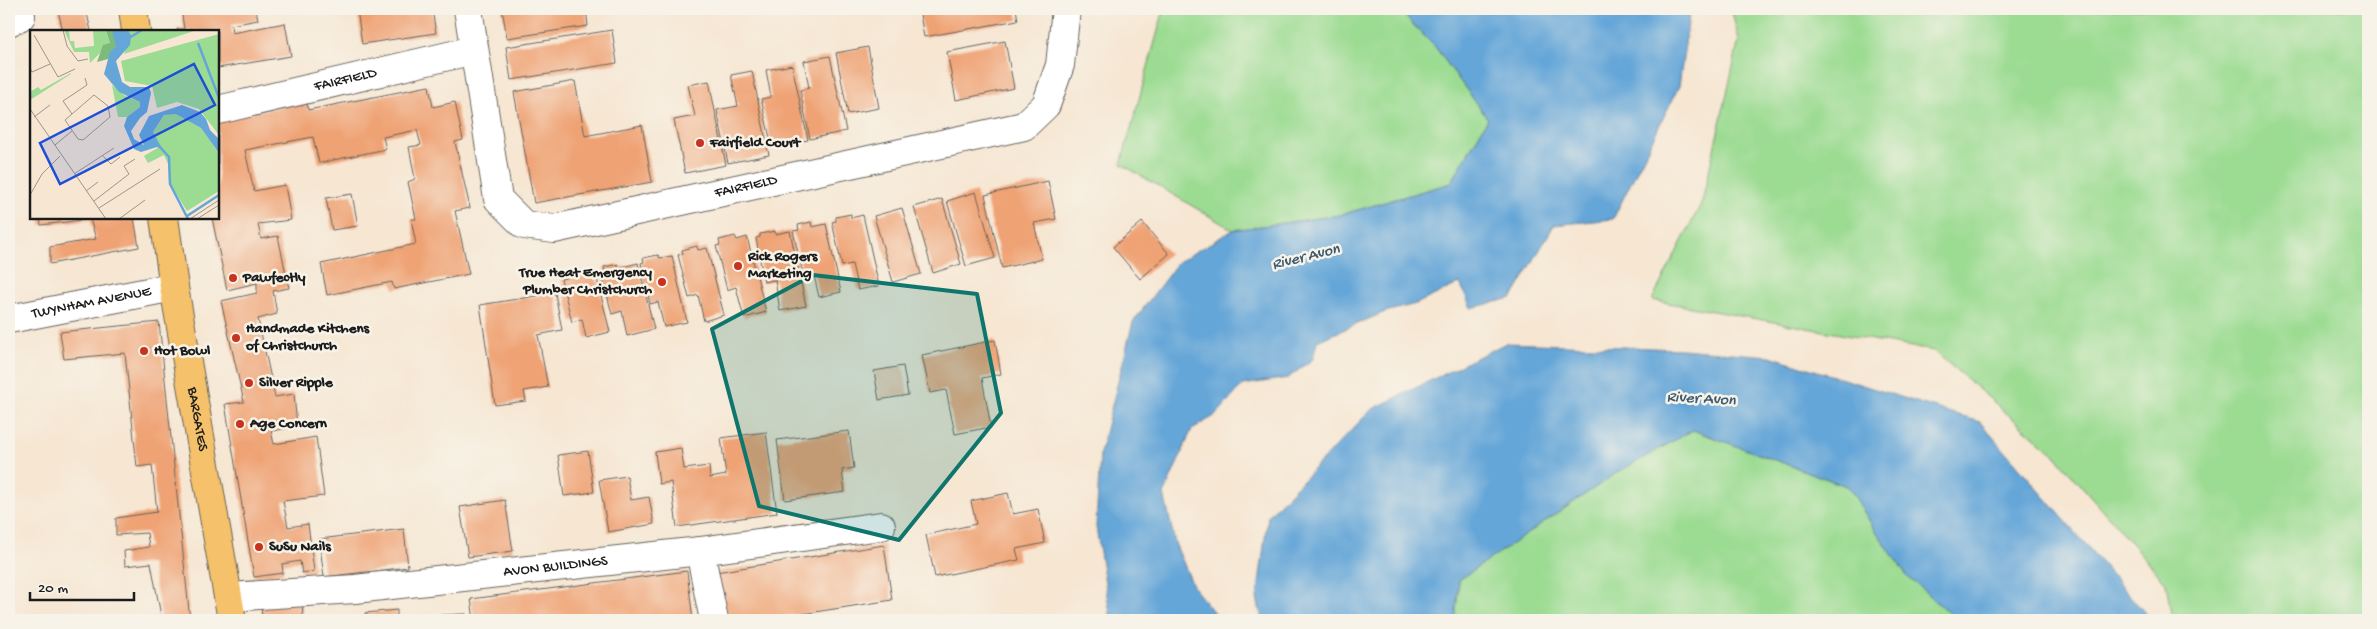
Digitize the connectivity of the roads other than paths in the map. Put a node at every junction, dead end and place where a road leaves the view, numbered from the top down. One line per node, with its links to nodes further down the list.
1 (133, 9): 4 (main road)
2 (468, 9): 5 (street, FAIRFIELD)
3 (1066, 9): 5 (street, FAIRFIELD)
4 (136, 30)
5 (474, 50): 6 (street, FAIRFIELD)
6 (219, 110)
7 (164, 219): 8 (main road, BARGATES)
8 (174, 286): 9 (street, TWYNHAM AVENUE); 12 (main road, BARGATES)
9 (9, 319)
10 (881, 526): 11 (street, AVON BUILDINGS)
11 (700, 551): 12 (street, AVON BUILDINGS); 13 (street)
12 (231, 609)
13 (714, 620)

